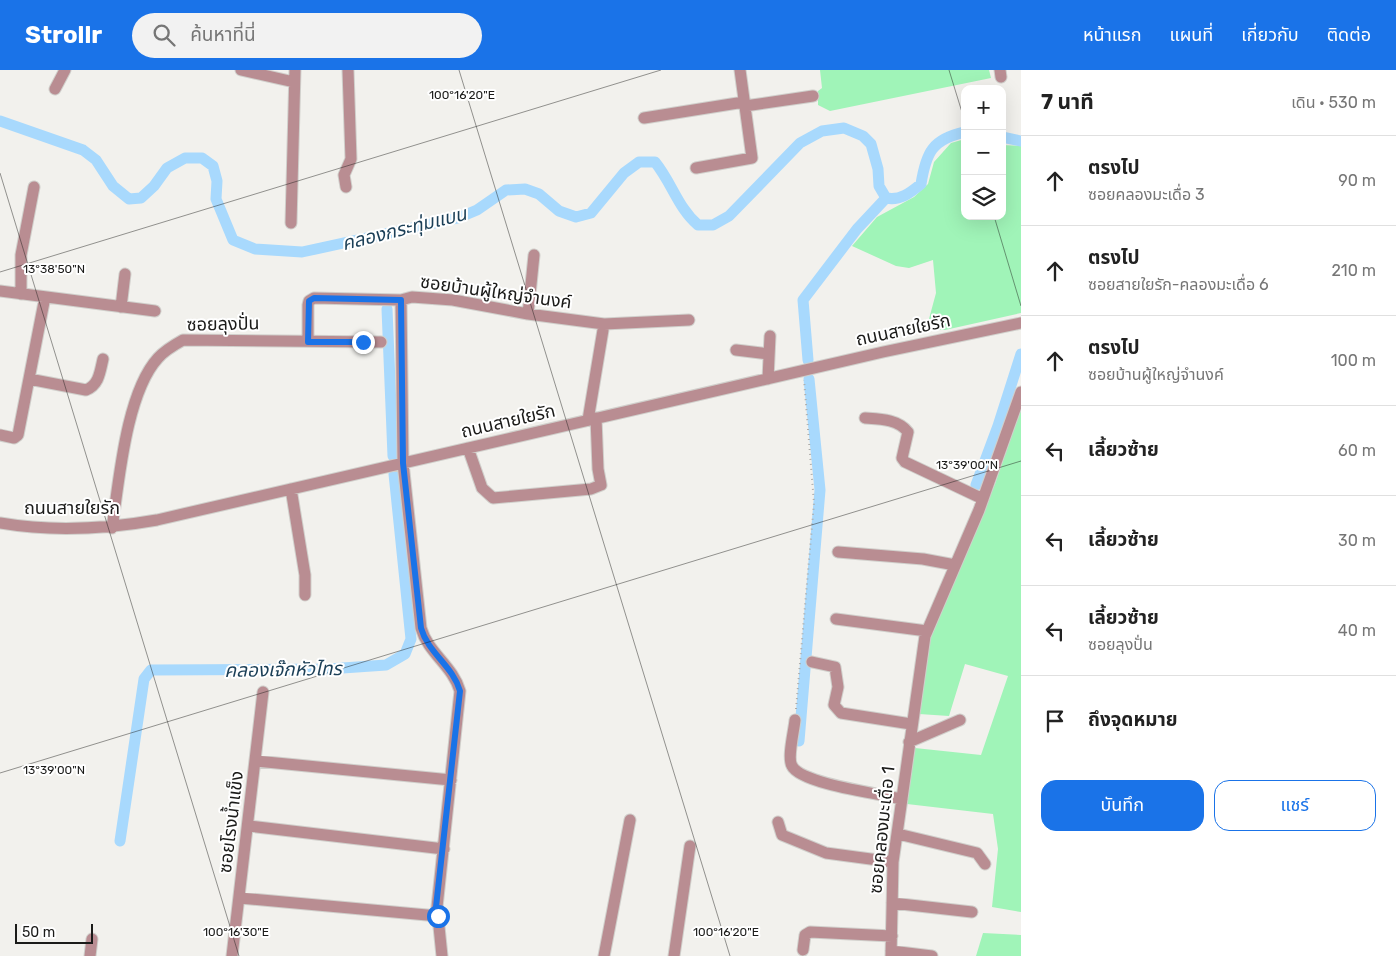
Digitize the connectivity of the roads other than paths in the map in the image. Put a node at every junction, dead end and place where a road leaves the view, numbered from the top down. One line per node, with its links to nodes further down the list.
1 (65, 70): 7 (street)
2 (241, 70): 6 (street)
3 (294, 70): 6 (street)
4 (348, 70): 12 (street)
5 (740, 70): 9 (street)
6 (294, 82): 14 (street)
7 (55, 89)
8 (813, 96): 9 (street)
9 (744, 104): 10 (street); 11 (street)
10 (644, 118)
11 (696, 168)
12 (346, 187)
13 (34, 188): 18 (street)
14 (291, 223)
15 (534, 255): 23 (street)
16 (126, 274): 21 (street)
17 (0, 292): 18 (street)
18 (21, 294): 19 (street)
19 (45, 296): 21 (street); 33 (street)
20 (401, 300): 23 (street, ซอยบ้านผู้ใหญ่จำนงค์); 28 (street); 40 (street, ซอยบ้านผู้ใหญ่จำนงค์)
21 (121, 307): 22 (street)
22 (155, 311)
23 (528, 314): 26 (street, ซอยบ้านผู้ใหญ่จำนงค์)
24 (689, 320): 26 (street, ซอยบ้านผู้ใหญ่จำนงค์)
25 (1021, 323): 34 (street, ถนนสายใยรัก)
26 (604, 324): 37 (street)
27 (770, 336): 31 (street)
28 (308, 342): 29 (street, ซอยลุงปั่น); 44 (street, ซอยลุงปั่น)
29 (381, 342)
30 (736, 350): 31 (street)
31 (769, 354): 34 (street)
32 (103, 359): 33 (street)
33 (29, 379): 38 (street)
34 (768, 379): 37 (street, ถนนสายใยรัก)
35 (1021, 392): 42 (street, ซอยคลองมะเดื่อ 1)
36 (865, 418): 42 (street)
37 (592, 419): 39 (street, ถนนสายใยรัก); 39 (street)
38 (0, 435)
39 (468, 448): 40 (street, ถนนสายใยรัก)
40 (403, 463): 41 (street, ถนนสายใยรัก); 57 (street, ซอยบ้านผู้ใหญ่จำนงค์)
41 (291, 489): 44 (street, ถนนสายใยรัก); 47 (street)
42 (983, 499): 46 (street, ซอยคลองมะเดื่อ 1)
43 (0, 522): 44 (street, ถนนสายใยรัก)
44 (112, 528)
45 (838, 552): 46 (street)
46 (955, 565): 49 (street, ซอยคลองมะเดื่อ 1)
47 (305, 594)
48 (836, 619): 49 (street)
49 (927, 631): 54 (street, ซอยคลองมะเดื่อ 1)
50 (812, 662): 54 (street)
51 (263, 692): 56 (street, ซอยโรงน้ำแข็ง)
52 (795, 720): 58 (street)
53 (960, 720): 55 (street)
54 (911, 724): 55 (street, ซอยคลองมะเดื่อ 1)
55 (909, 742): 58 (street, ซอยคลองมะเดื่อ 1)
56 (256, 761): 57 (street); 61 (street, ซอยโรงน้ำแข็ง)
57 (450, 780): 64 (street, ซอยบ้านผู้ใหญ่จำนงค์)
58 (902, 798): 62 (street, ซอยคลองมะเดื่อ 1)
59 (630, 820): 78 (street)
60 (778, 822): 65 (street)
61 (248, 826): 64 (street); 67 (street, ซอยโรงน้ำแข็ง)
62 (898, 834): 65 (street, ซอยคลองมะเดื่อ 1); 66 (street)
63 (690, 846): 79 (street)
64 (444, 848): 70 (street, ซอยบ้านผู้ใหญ่จำนงค์)
65 (893, 862): 68 (street, ซอยคลองมะเดื่อ 1)
66 (985, 864)
67 (240, 898): 70 (street); 76 (street, ซอยโรงน้ำแข็ง)
68 (892, 903): 69 (street); 71 (street, ซอยคลองมะเดื่อ 1)
69 (972, 912)
70 (438, 916): 77 (street, ซอยบ้านผู้ใหญ่จำนงค์)
71 (892, 936): 73 (street); 74 (street, ซอยคลองมะเดื่อ 1)
72 (92, 939): 75 (street)
73 (803, 950)
74 (891, 953): 80 (street)
75 (90, 956)
76 (232, 956)
77 (442, 956)
78 (604, 956)
79 (674, 956)
80 (932, 956)

